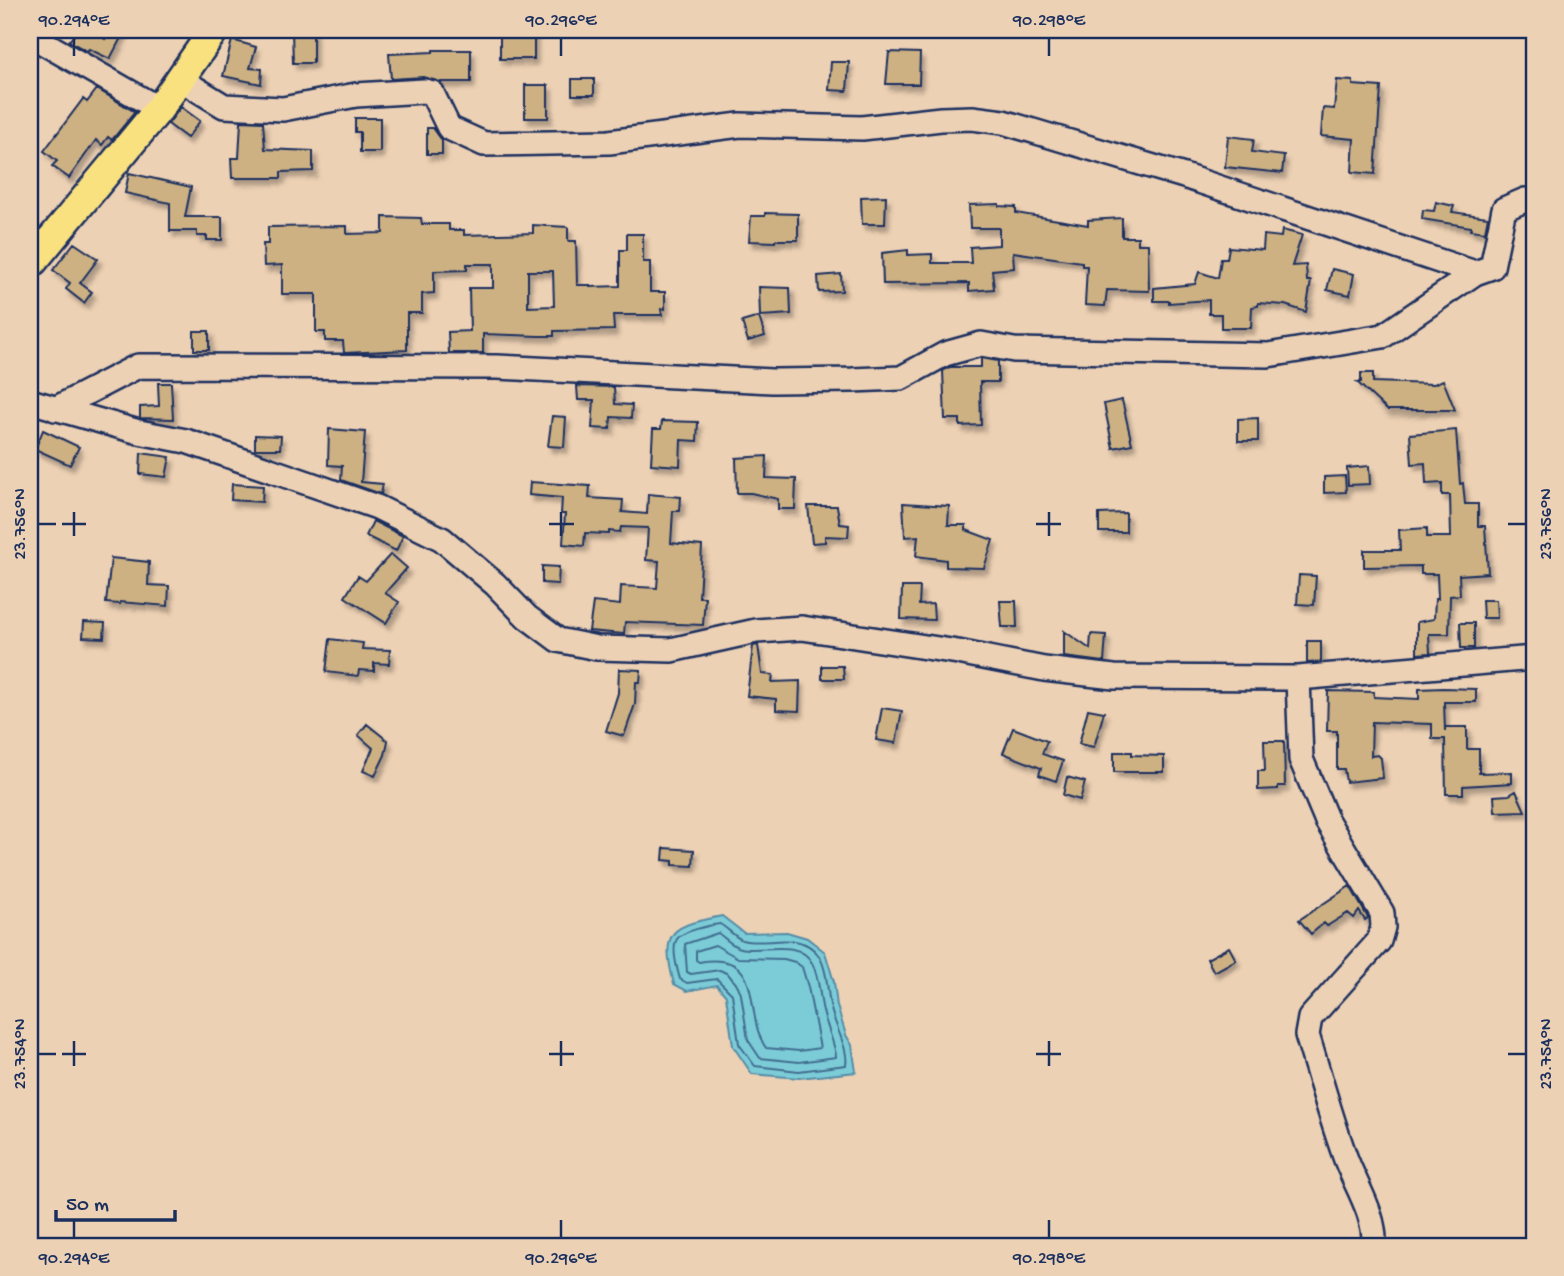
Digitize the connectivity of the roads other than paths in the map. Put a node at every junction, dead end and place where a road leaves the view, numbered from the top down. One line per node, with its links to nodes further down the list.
1 (214, 30): 3 (main road)
2 (30, 35): 4 (street)
3 (180, 79): 4 (main road); 7 (street)
4 (159, 109): 6 (main road)
5 (1534, 202): 7 (street)
6 (30, 265)
7 (1475, 273): 9 (street)
8 (30, 401): 9 (street)
9 (55, 409): 11 (street)
10 (1534, 658): 11 (street)
11 (1298, 678): 12 (street)
12 (1374, 1246)

